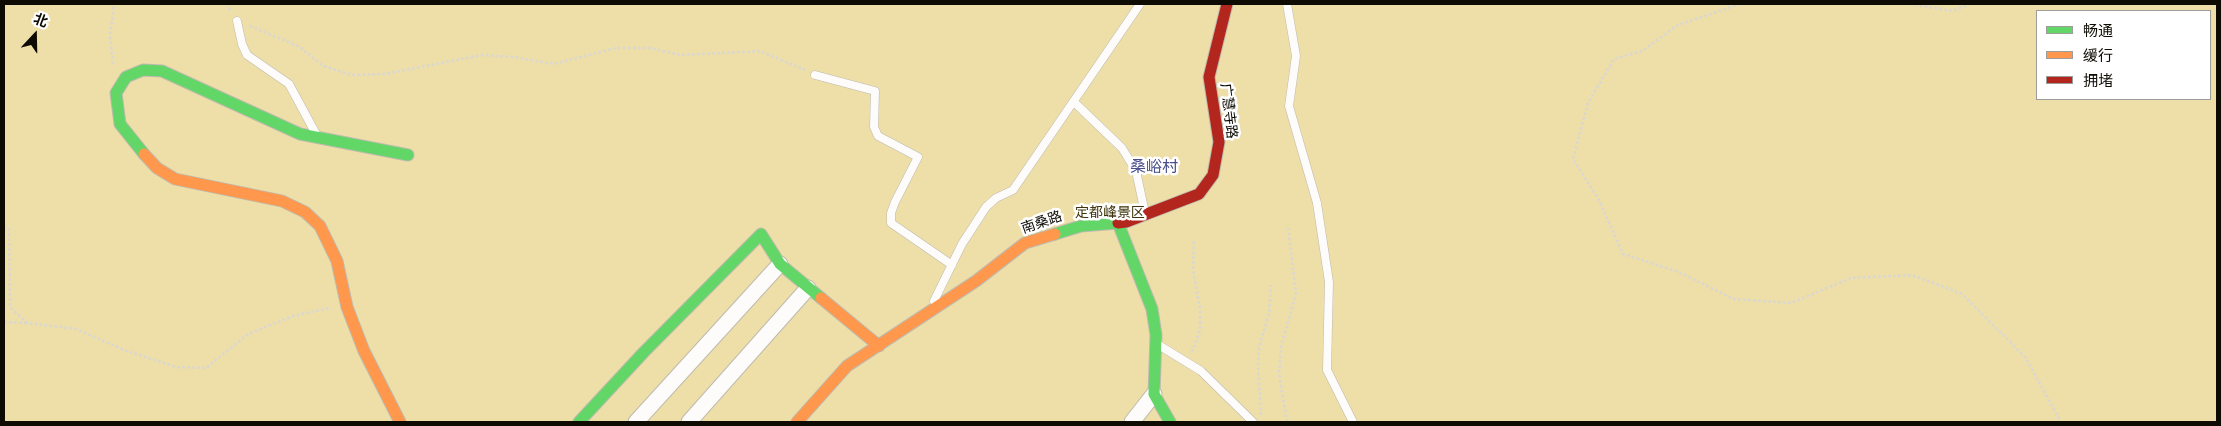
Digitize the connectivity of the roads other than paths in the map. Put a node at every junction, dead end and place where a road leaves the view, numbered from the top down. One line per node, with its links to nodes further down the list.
1 (1140, 4): 6 (lane)
2 (1227, 4): 9 (street, 广慧寺路)
3 (1287, 4): 26 (lane)
4 (237, 21): 7 (lane)
5 (815, 76): 12 (lane)
6 (1074, 102): 9 (lane); 12 (lane)
7 (318, 138): 8 (street); 18 (street)
8 (408, 156)
9 (1145, 214): 10 (street, 广慧寺路)
10 (1118, 223): 14 (street, 南桑路); 15 (street)
11 (780, 264): 13 (street); 19 (street); 20 (street)
12 (952, 265): 14 (lane)
13 (808, 288): 16 (street); 21 (street)
14 (928, 314): 16 (street, 南桑路)
15 (1156, 343): 17 (street); 25 (lane)
16 (879, 346): 22 (street, 南桑路)
17 (1154, 394): 23 (street); 24 (street)
18 (400, 422)
19 (579, 422)
20 (636, 422)
21 (689, 422)
22 (797, 422)
23 (1132, 422)
24 (1170, 422)
25 (1253, 422)
26 (1354, 422)

